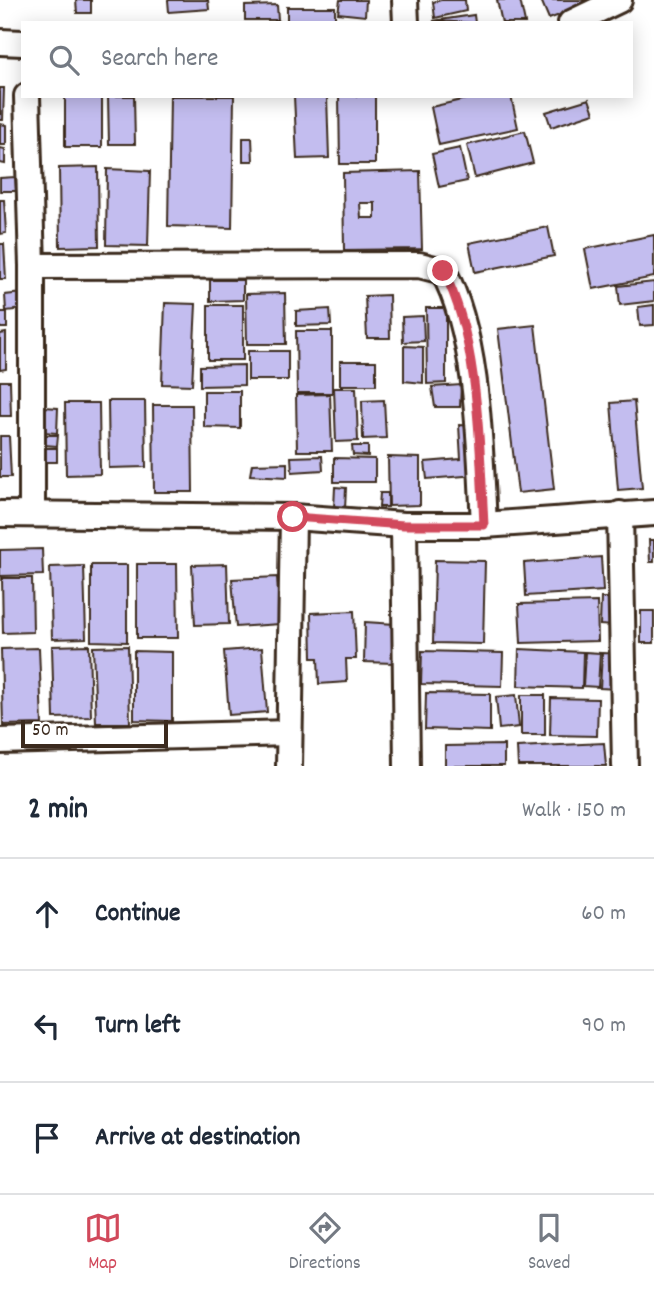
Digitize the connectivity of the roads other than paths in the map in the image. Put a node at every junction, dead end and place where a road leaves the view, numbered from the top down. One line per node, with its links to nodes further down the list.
1 (405, 0): 3 (street)
2 (619, 0): 4 (street)
3 (406, 21)
4 (575, 21)
5 (0, 42): 6 (street)
6 (21, 43)
7 (27, 98): 8 (street)
8 (32, 266): 11 (street); 15 (street)
9 (654, 513): 12 (street)
10 (0, 514): 11 (street)
11 (33, 514): 13 (street)
12 (620, 514): 15 (street); 20 (street)
13 (293, 517): 14 (street); 16 (street)
14 (404, 525): 15 (street); 19 (street)
15 (484, 525)
16 (288, 733): 17 (street); 18 (street)
17 (0, 740)
18 (289, 766)
19 (407, 766)
20 (625, 766)

